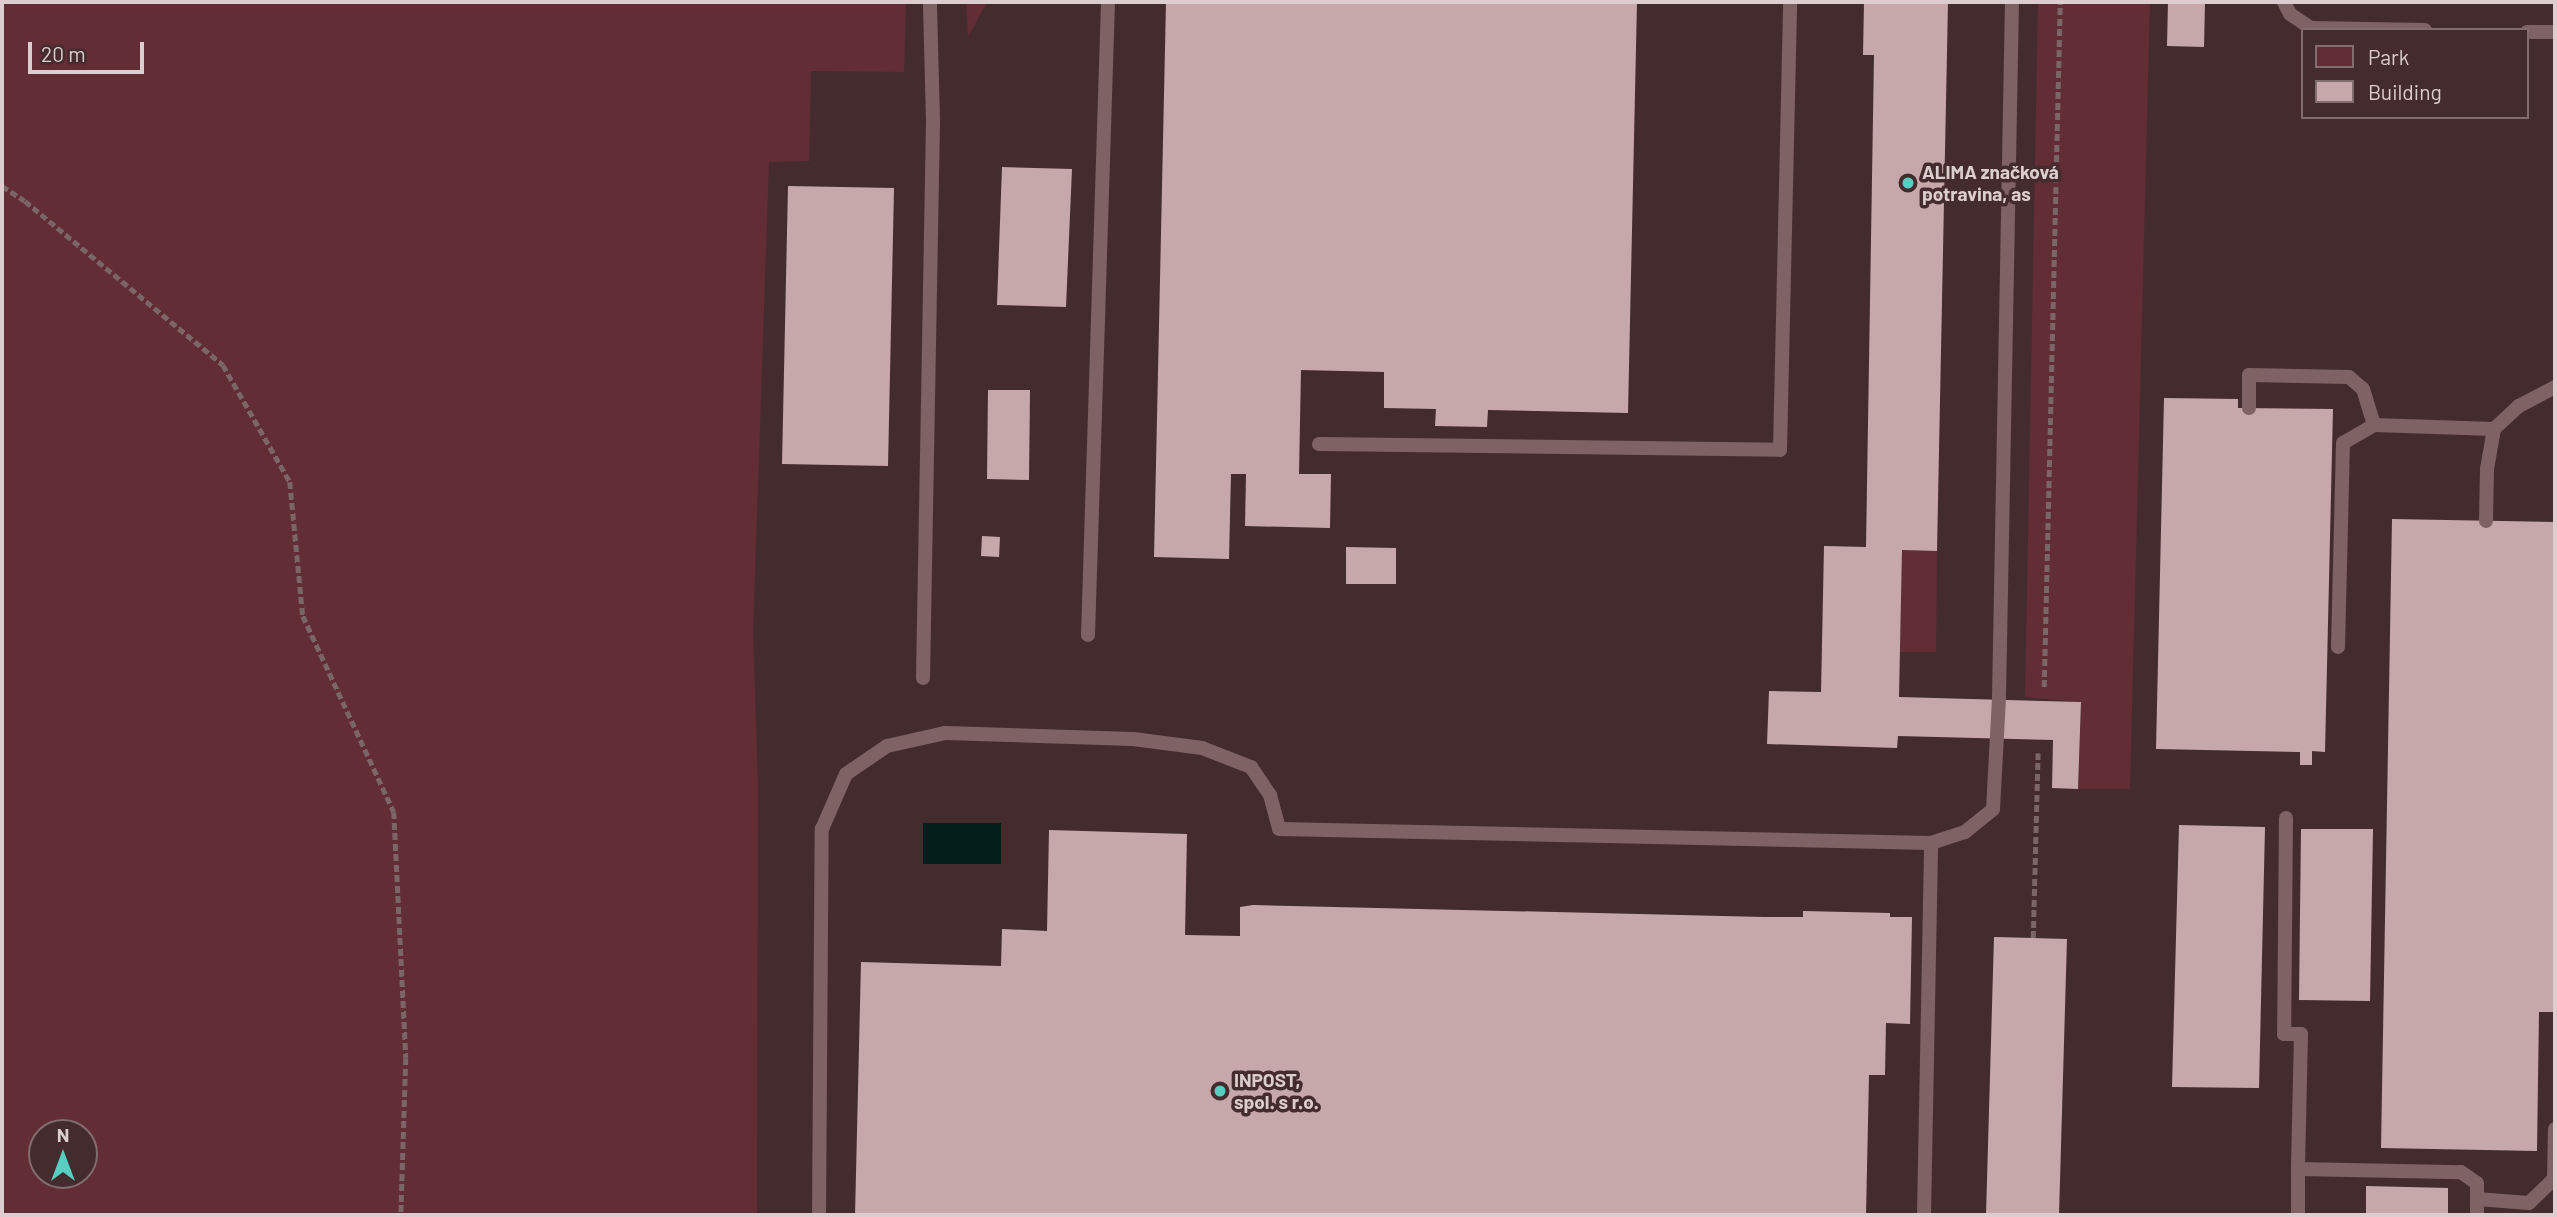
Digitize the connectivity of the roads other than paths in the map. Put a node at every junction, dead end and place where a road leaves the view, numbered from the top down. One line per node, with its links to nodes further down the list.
1 (930, 2): 17 (lane)
2 (1108, 2): 15 (lane)
3 (1790, 2): 13 (lane)
4 (2012, 2): 19 (lane)
5 (2284, 2): 6 (lane)
6 (2311, 28)
7 (2529, 32): 8 (lane)
8 (2555, 32)
9 (2555, 387): 12 (lane)
10 (2249, 408): 11 (lane)
11 (2374, 425): 12 (lane); 16 (lane)
12 (2494, 429): 14 (lane)
13 (1320, 444)
14 (2486, 521)
15 (1088, 635)
16 (2338, 647)
17 (923, 678)
18 (2286, 818): 21 (lane)
19 (1931, 843): 23 (lane); 24 (lane)
20 (2555, 1129): 22 (lane)
21 (2298, 1168): 22 (lane); 25 (lane)
22 (2477, 1199): 26 (lane)
23 (819, 1215)
24 (1924, 1215)
25 (2298, 1215)
26 (2477, 1215)

